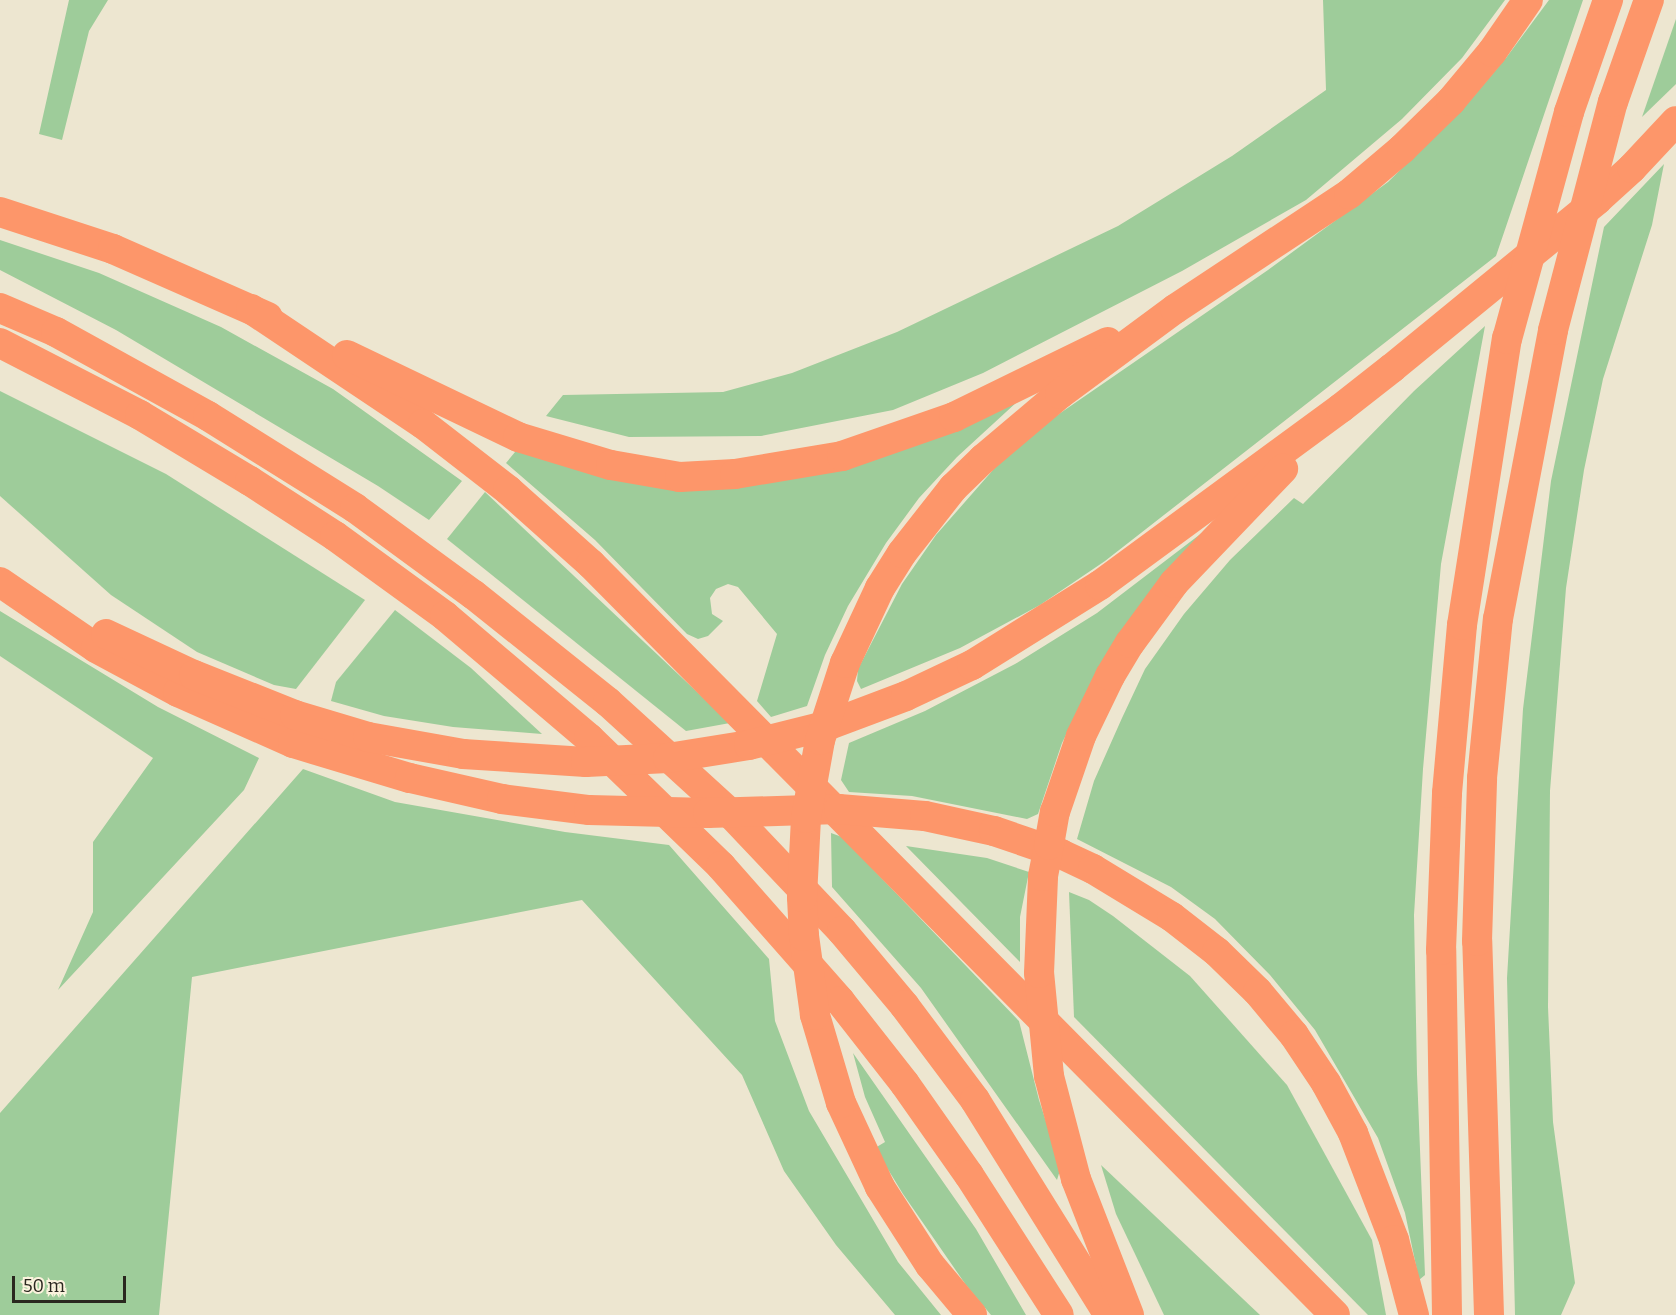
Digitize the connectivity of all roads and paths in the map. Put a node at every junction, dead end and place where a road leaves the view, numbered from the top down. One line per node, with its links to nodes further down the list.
1 (1528, 0): 8 (highway)
2 (1608, 0): 21 (highway)
3 (1649, 0): 22 (highway)
4 (1676, 121): 10 (highway)
5 (0, 212): 7 (highway)
6 (0, 308): 17 (highway)
7 (251, 309): 8 (highway); 19 (highway)
8 (1175, 309): 15 (highway)
9 (0, 343): 16 (highway)
10 (1341, 408): 13 (highway); 18 (highway)
11 (0, 563): 13 (highway)
12 (0, 582): 14 (highway)
13 (106, 633): 14 (highway)
14 (369, 766): 20 (highway)
15 (972, 1315)
16 (1059, 1315)
17 (1109, 1315)
18 (1129, 1315)
19 (1335, 1315)
20 (1414, 1315)
21 (1448, 1315)
22 (1489, 1315)

